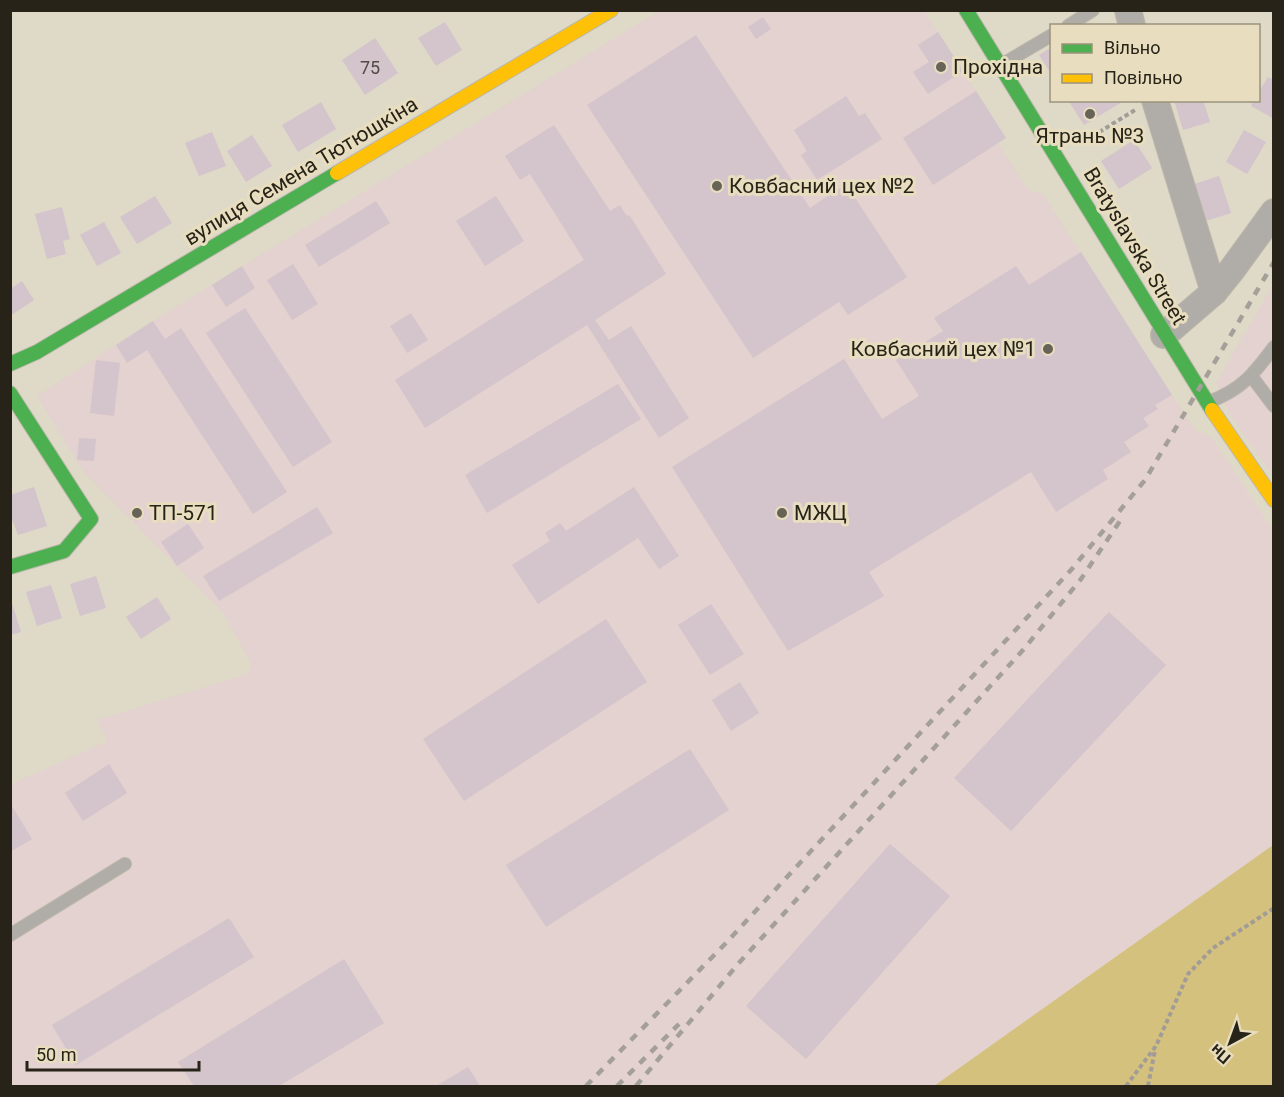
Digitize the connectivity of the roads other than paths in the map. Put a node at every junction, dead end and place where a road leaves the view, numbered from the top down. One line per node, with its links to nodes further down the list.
1 (611, 10): 12 (street, вулиця Семена Тютюшкіна)
2 (966, 10): 6 (street, Bratyslavska Street)
3 (1093, 10): 4 (lane)
4 (1071, 24)
5 (1050, 36): 6 (lane)
6 (999, 66): 10 (street, Bratyslavska Street)
7 (1148, 103): 9 (street)
8 (1274, 212): 9 (street)
9 (1214, 292): 10 (street)
10 (1164, 335): 15 (street, Bratyslavska Street)
11 (1274, 347): 13 (lane)
12 (10, 364)
13 (1252, 377): 15 (lane); 16 (lane)
14 (10, 393): 18 (street)
15 (1208, 402): 17 (street, Bratyslavska Street)
16 (1274, 406)
17 (1274, 500)
18 (10, 567)
19 (125, 864): 20 (lane)
20 (10, 936)

